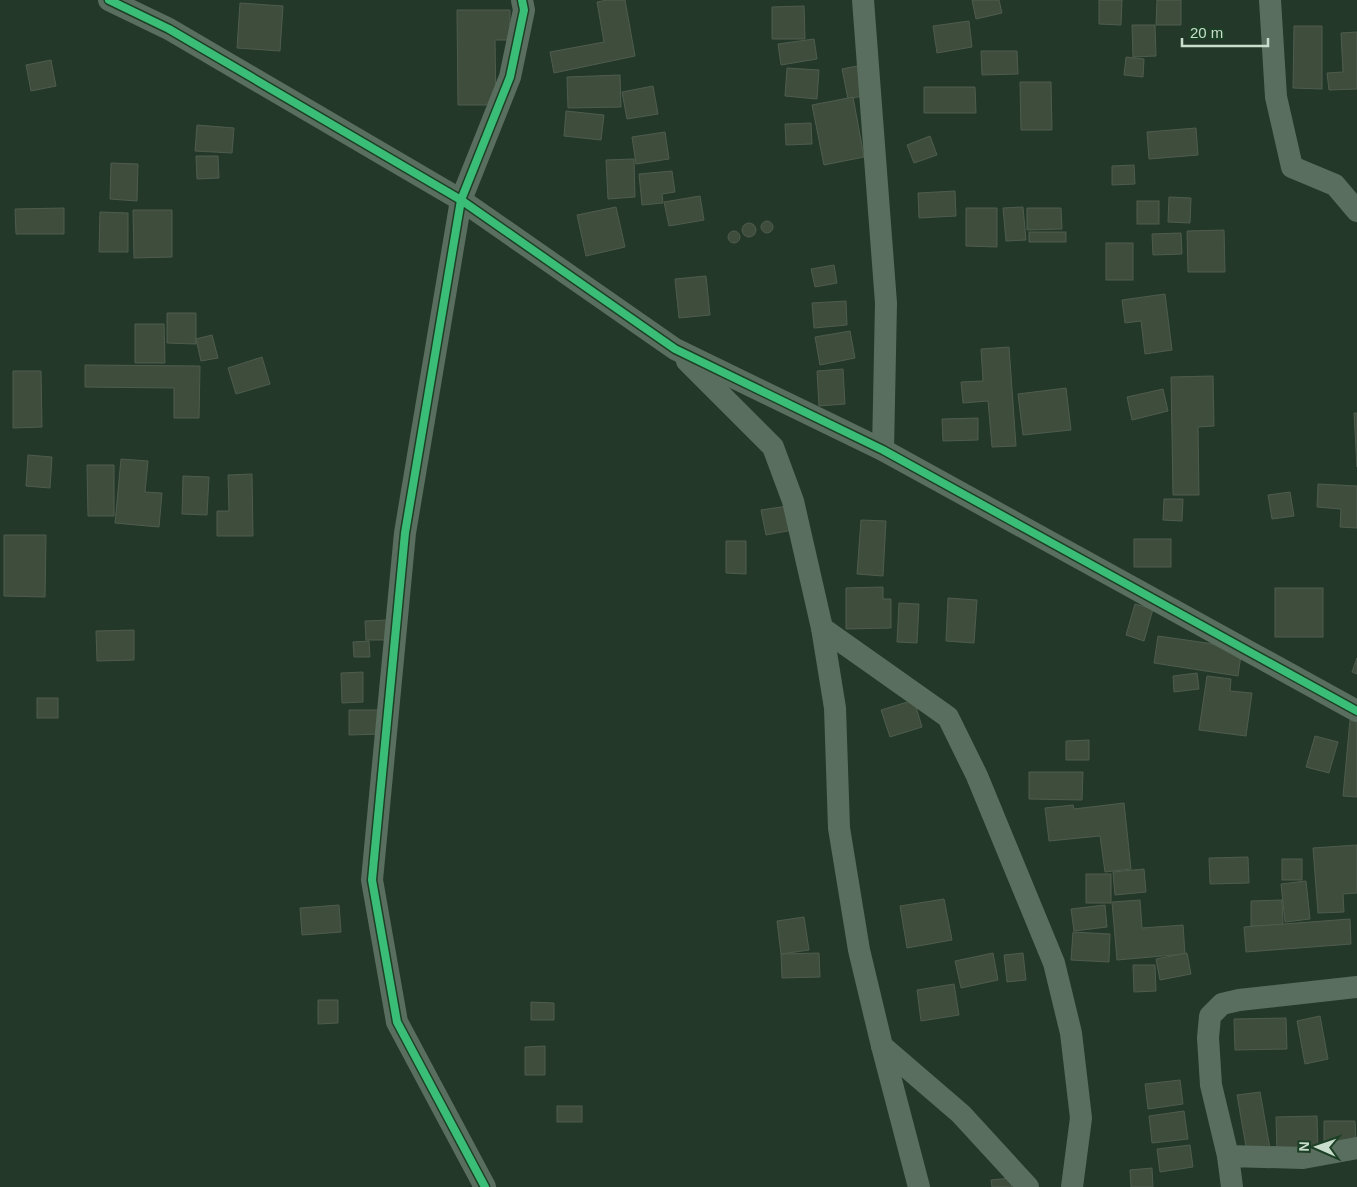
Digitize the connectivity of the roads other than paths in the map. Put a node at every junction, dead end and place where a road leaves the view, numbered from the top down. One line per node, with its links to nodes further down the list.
1 (109, 0): 5 (street)
2 (522, 0): 5 (street)
3 (863, 0): 8 (street)
4 (1270, 0): 6 (street)
5 (461, 200): 7 (street); 15 (street)
6 (1357, 211)
7 (675, 349): 8 (street); 9 (street)
8 (883, 450): 10 (street)
9 (822, 628): 12 (street); 18 (street)
10 (1357, 711)
11 (1357, 987): 14 (street)
12 (882, 1046): 16 (street); 17 (street)
13 (1357, 1148): 14 (street)
14 (1228, 1156): 19 (street)
15 (485, 1187)
16 (920, 1187)
17 (1028, 1187)
18 (1072, 1187)
19 (1232, 1187)

